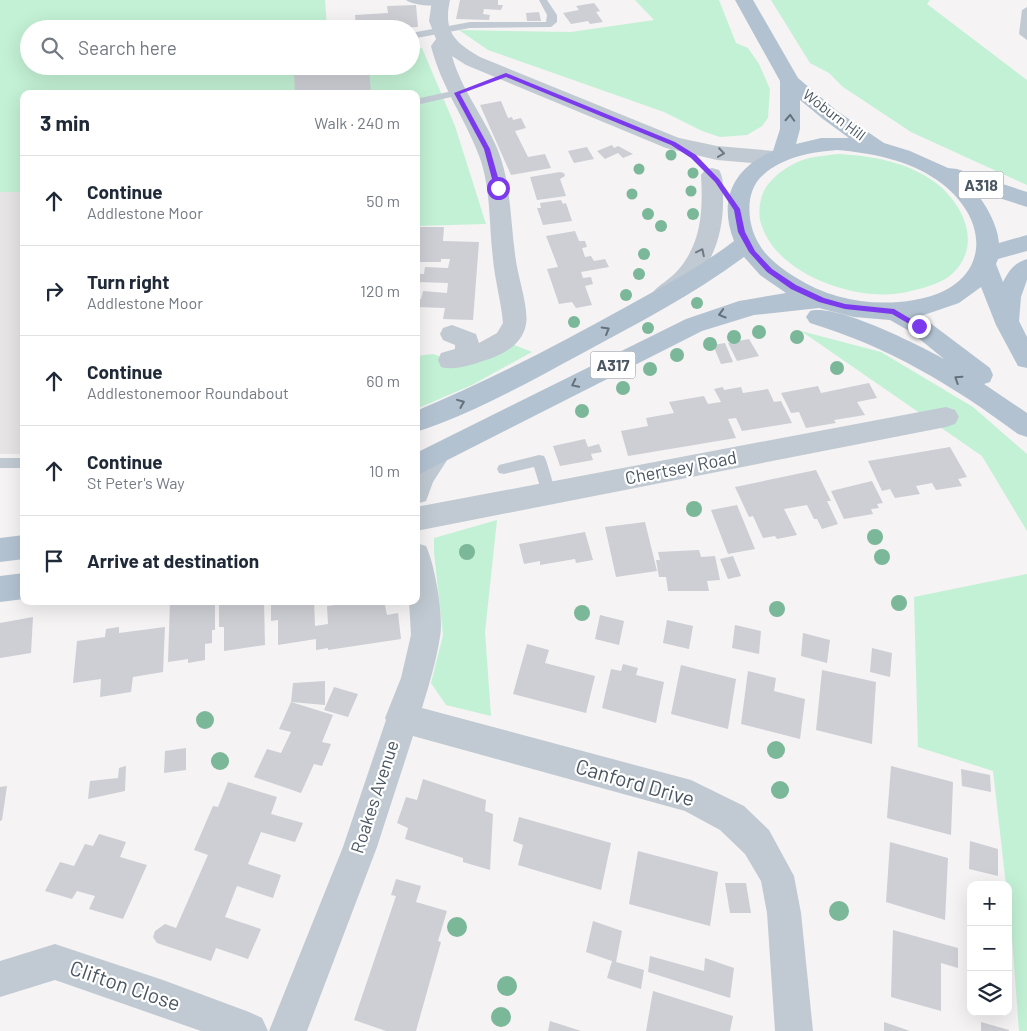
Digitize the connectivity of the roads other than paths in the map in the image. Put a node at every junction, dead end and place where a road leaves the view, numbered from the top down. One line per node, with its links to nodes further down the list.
1 (410, 0): 4 (lane)
2 (543, 0): 6 (lane)
3 (744, 0): 10 (main road, Woburn Hill)
4 (440, 2): 6 (street)
5 (1027, 10): 8 (lane)
6 (443, 35): 7 (lane); 9 (street); 11 (street)
7 (420, 36)
8 (1027, 37)
9 (506, 75): 11 (street); 13 (street)
10 (790, 81): 14 (main road, Woburn Hill); 15 (main road, Woburn Hill, one-way to 10)
11 (470, 88): 12 (lane); 29 (street)
12 (420, 101)
13 (673, 144): 15 (street, one-way to 15); 17 (street)
14 (878, 148): 15 (main road); 16 (main road)
15 (778, 156): 19 (main road)
16 (934, 169): 18 (main road, A318); 22 (main road)
17 (712, 175): 19 (street); 24 (street, one-way to 17)
18 (1027, 200)
19 (737, 209): 20 (main road)
20 (747, 243): 24 (main road, A317); 25 (main road)
21 (1027, 243): 22 (main road)
22 (986, 259): 27 (main road); 28 (main road)
23 (1027, 267): 28 (main road)
24 (657, 300): 33 (main road, A317, one-way to 24)
25 (821, 300): 26 (main road, A317); 27 (main road)
26 (755, 306): 34 (main road, one-way to 26); 35 (main road, A317, one-way to 35)
27 (894, 312): 32 (main road)
28 (1008, 325): 30 (main road)
29 (452, 334)
30 (1027, 359)
31 (946, 417): 40 (street, Chertsey Road)
32 (1027, 419)
33 (420, 420)
34 (1027, 428)
35 (427, 460): 39 (street)
36 (0, 463): 37 (lane)
37 (20, 463)
38 (504, 469): 40 (lane)
39 (420, 481)
40 (549, 493): 41 (street, Chertsey Road)
41 (420, 518)
42 (20, 548): 43 (main road)
43 (0, 550)
44 (420, 577): 47 (street, Roakes Avenue)
45 (20, 586): 46 (main road)
46 (0, 588)
47 (401, 718): 50 (street, Roakes Avenue); 51 (street, Canford Drive)
48 (0, 979): 49 (street, Clifton Close)
49 (249, 1031)
50 (288, 1031)
51 (794, 1031)

